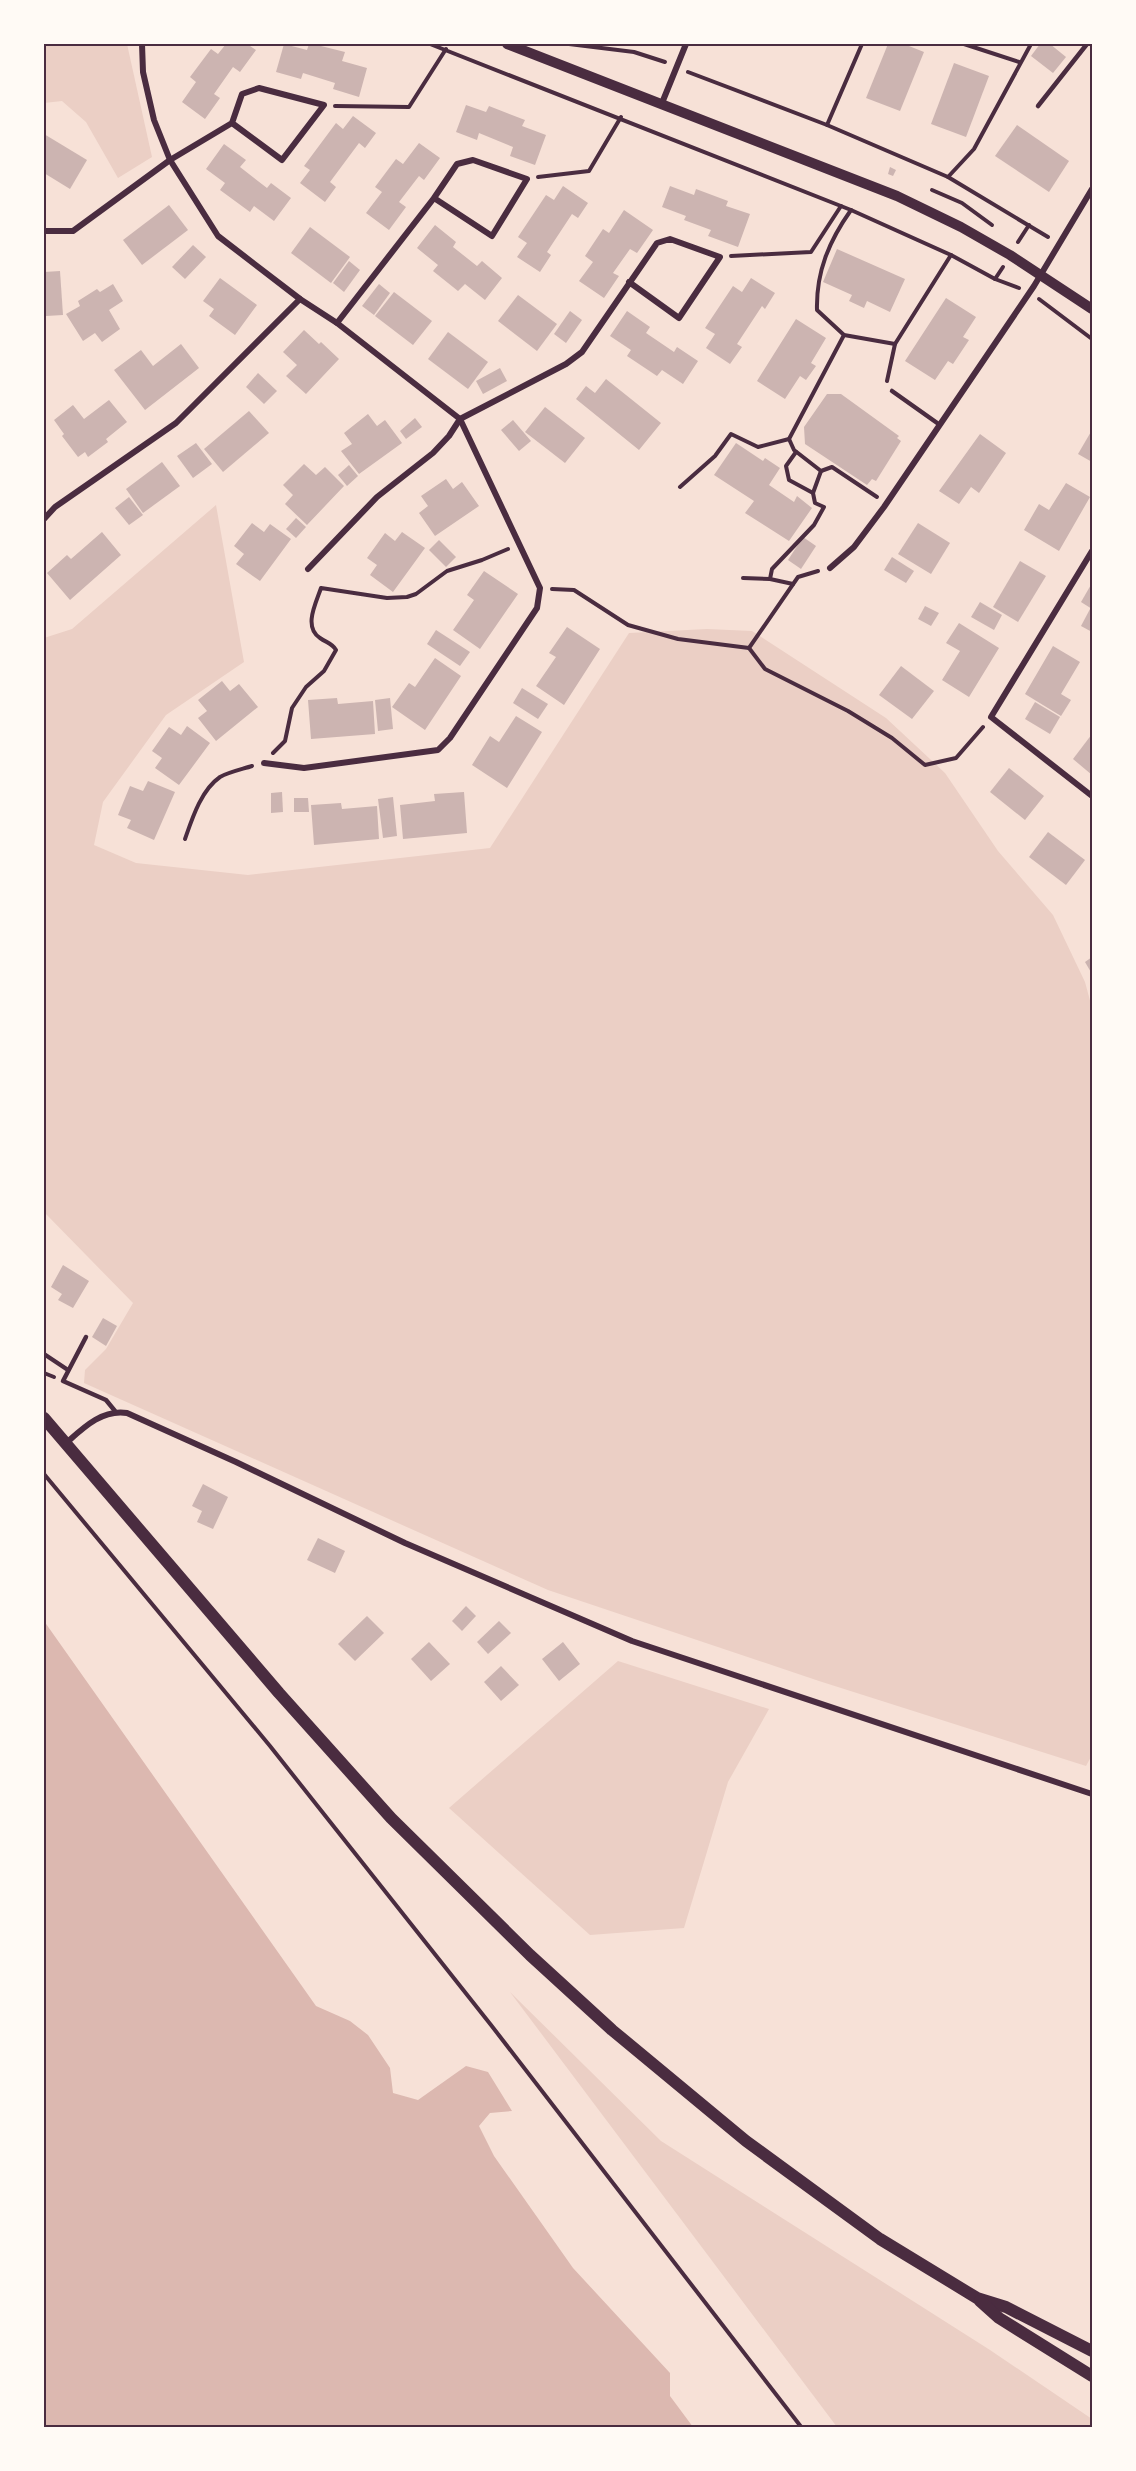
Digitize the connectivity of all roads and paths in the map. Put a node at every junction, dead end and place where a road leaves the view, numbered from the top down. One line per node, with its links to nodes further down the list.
1 (142, 44): 21 (street)
2 (430, 44): 11 (path)
3 (507, 44): 15 (street)
4 (569, 44): 14 (path)
5 (686, 44): 14 (street)
6 (862, 44): 20 (path)
7 (964, 44): 12 (path)
8 (986, 44): 12 (path)
9 (1031, 44): 13 (path)
10 (1090, 44): 17 (lane)
11 (446, 49): 16 (path); 18 (path)
12 (983, 50): 13 (path)
13 (1019, 62): 22 (path)
14 (676, 68): 15 (street); 20 (path)
15 (662, 103): 36 (street)
16 (324, 105): 19 (street); 19 (street)
17 (1038, 106)
18 (621, 117): 23 (path); 27 (path)
19 (232, 123): 21 (street)
20 (827, 125): 22 (path)
21 (170, 160): 30 (street); 39 (street)
22 (948, 177): 33 (path)
23 (527, 179): 26 (street); 26 (street)
24 (932, 189): 29 (path)
25 (1092, 189): 33 (street)
26 (434, 198): 41 (street)
27 (841, 206): 28 (path); 35 (path)
28 (851, 210): 34 (path); 42 (path)
29 (999, 230)
30 (44, 231)
31 (1009, 236): 32 (path)
32 (1018, 242)
33 (1059, 244): 36 (street)
34 (951, 255): 38 (path); 44 (path)
35 (720, 257): 37 (street); 37 (street)
36 (1041, 274): 38 (street); 40 (street)
37 (629, 282): 46 (street)
38 (1030, 292): 43 (path); 47 (street)
39 (300, 298): 41 (street); 54 (street)
40 (1092, 309)
41 (337, 323): 46 (street)
42 (844, 335): 44 (path); 48 (path)
43 (1092, 339)
44 (895, 344): 45 (path)
45 (892, 391): 47 (lane)
46 (460, 419): 55 (street); 58 (street)
47 (940, 424): 53 (street)
48 (789, 439): 49 (path); 51 (path)
49 (796, 452): 50 (path); 52 (path)
50 (821, 471): 52 (path); 53 (path)
51 (680, 487)
52 (813, 493): 60 (path)
53 (886, 503): 57 (street)
54 (44, 519)
55 (520, 544): 62 (street); 65 (path)
56 (1092, 551): 64 (street)
57 (830, 568): 61 (path)
58 (308, 569)
59 (743, 578): 60 (path)
60 (770, 579): 61 (path)
61 (793, 584): 63 (path)
62 (540, 588): 63 (path); 65 (street)
63 (748, 648): 64 (path)
64 (991, 717): 66 (street)
65 (264, 763): 67 (path)
66 (1092, 796)
67 (185, 839)
68 (86, 1337): 70 (lane)
69 (44, 1354): 70 (lane)
70 (68, 1370): 71 (lane)
71 (114, 1411): 73 (street); 75 (street)
72 (44, 1418): 73 (main road)
73 (65, 1444): 76 (main road)
74 (44, 1474): 79 (path)
75 (1092, 1794)
76 (977, 2298): 77 (main road); 78 (main road)
77 (1092, 2351)
78 (1092, 2376)
79 (802, 2427)

